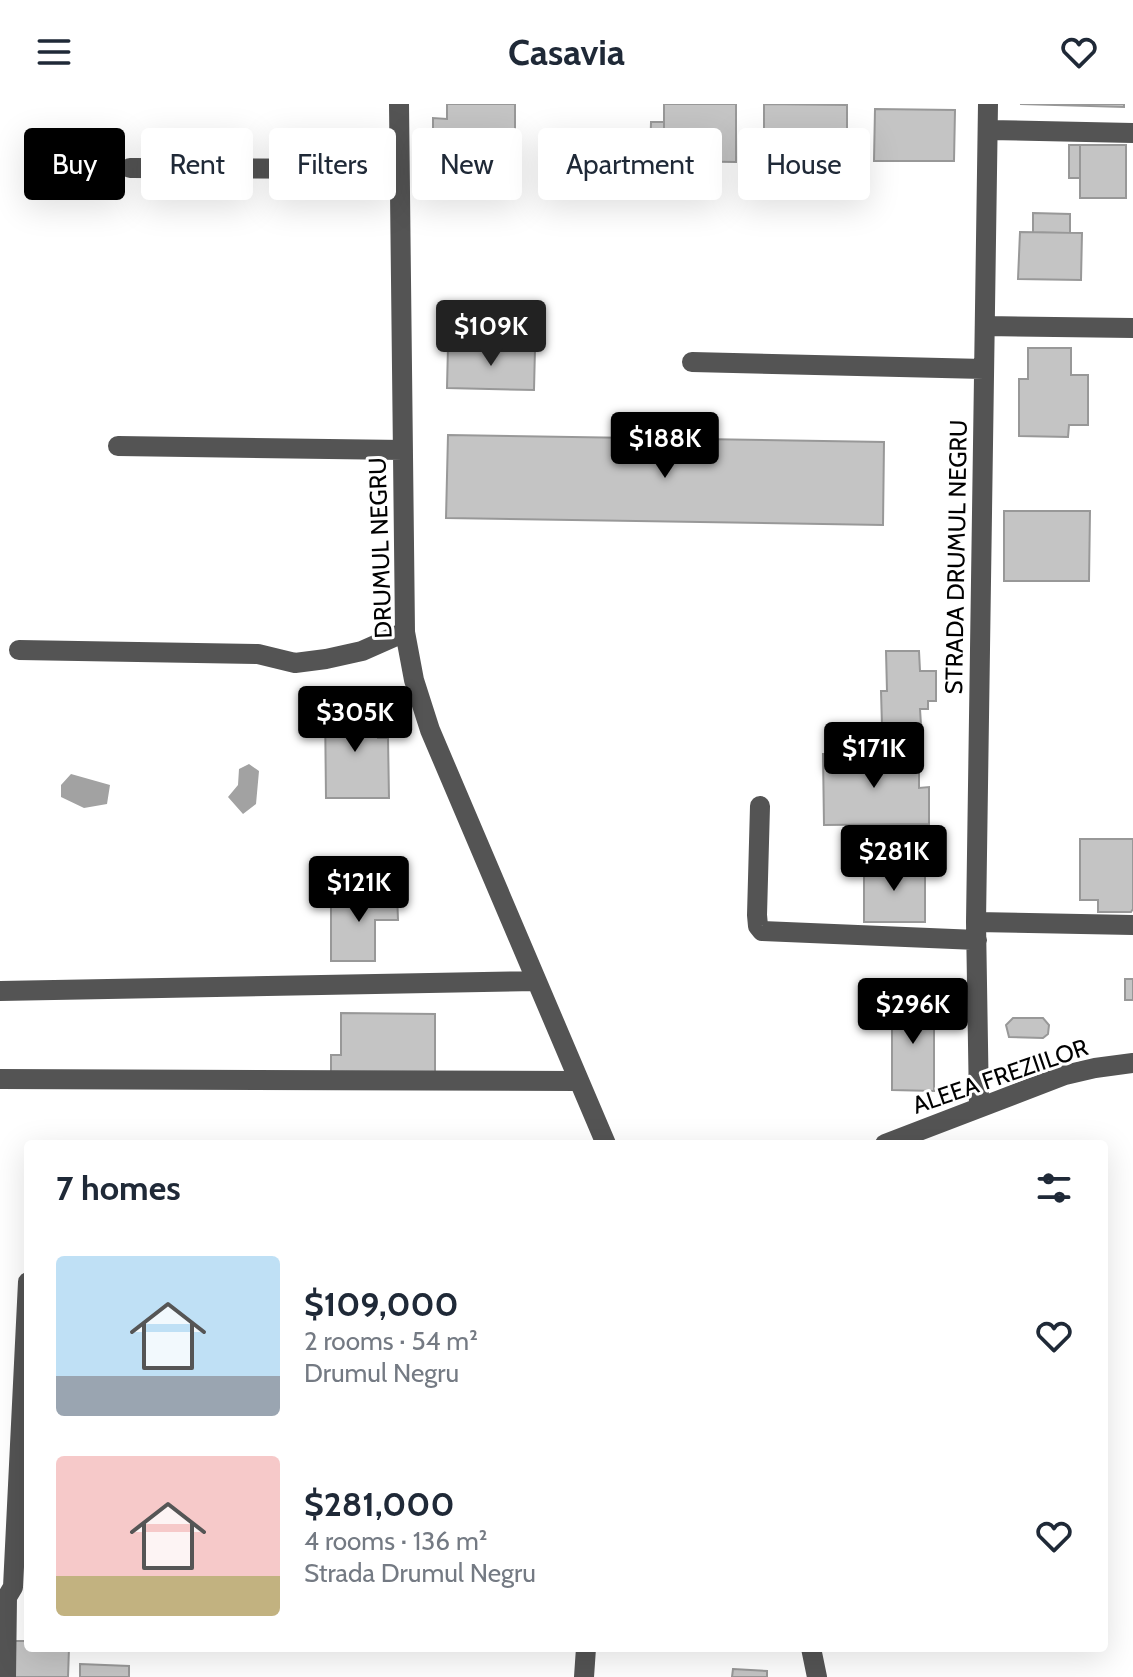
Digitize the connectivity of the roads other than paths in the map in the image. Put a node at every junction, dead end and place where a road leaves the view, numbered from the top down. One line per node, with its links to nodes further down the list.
1 (399, 104): 6 (street, DRUMUL NEGRU)
2 (988, 104): 3 (street, STRADA DRUMUL NEGRU)
3 (988, 130): 4 (street); 7 (street, STRADA DRUMUL NEGRU)
4 (1133, 133)
5 (130, 168): 6 (street)
6 (399, 169): 12 (street, DRUMUL NEGRU)
7 (985, 326): 8 (street); 10 (street, STRADA DRUMUL NEGRU)
8 (1133, 328)
9 (692, 362): 10 (street)
10 (984, 369): 17 (street, STRADA DRUMUL NEGRU)
11 (118, 446): 12 (street)
12 (403, 450): 13 (street, DRUMUL NEGRU)
13 (405, 632): 14 (street); 18 (street, DRUMUL NEGRU)
14 (19, 650)
15 (760, 806): 17 (street)
16 (1133, 925): 17 (street)
17 (976, 931): 23 (street, STRADA DRUMUL NEGRU)
18 (536, 981): 19 (street); 22 (street, DRUMUL NEGRU)
19 (0, 991)
20 (1133, 1063): 23 (street, ALEEA FREZIILOR)
21 (0, 1079): 22 (street)
22 (578, 1081): 24 (street, DRUMUL NEGRU)
23 (979, 1106): 25 (street, ALEEA FREZIILOR)
24 (604, 1140)
25 (895, 1140)
26 (24, 1363): 27 (street)
27 (4, 1600): 30 (street)
28 (586, 1652): 31 (street)
29 (812, 1652): 32 (street)
30 (6, 1677)
31 (584, 1677)
32 (817, 1677)

